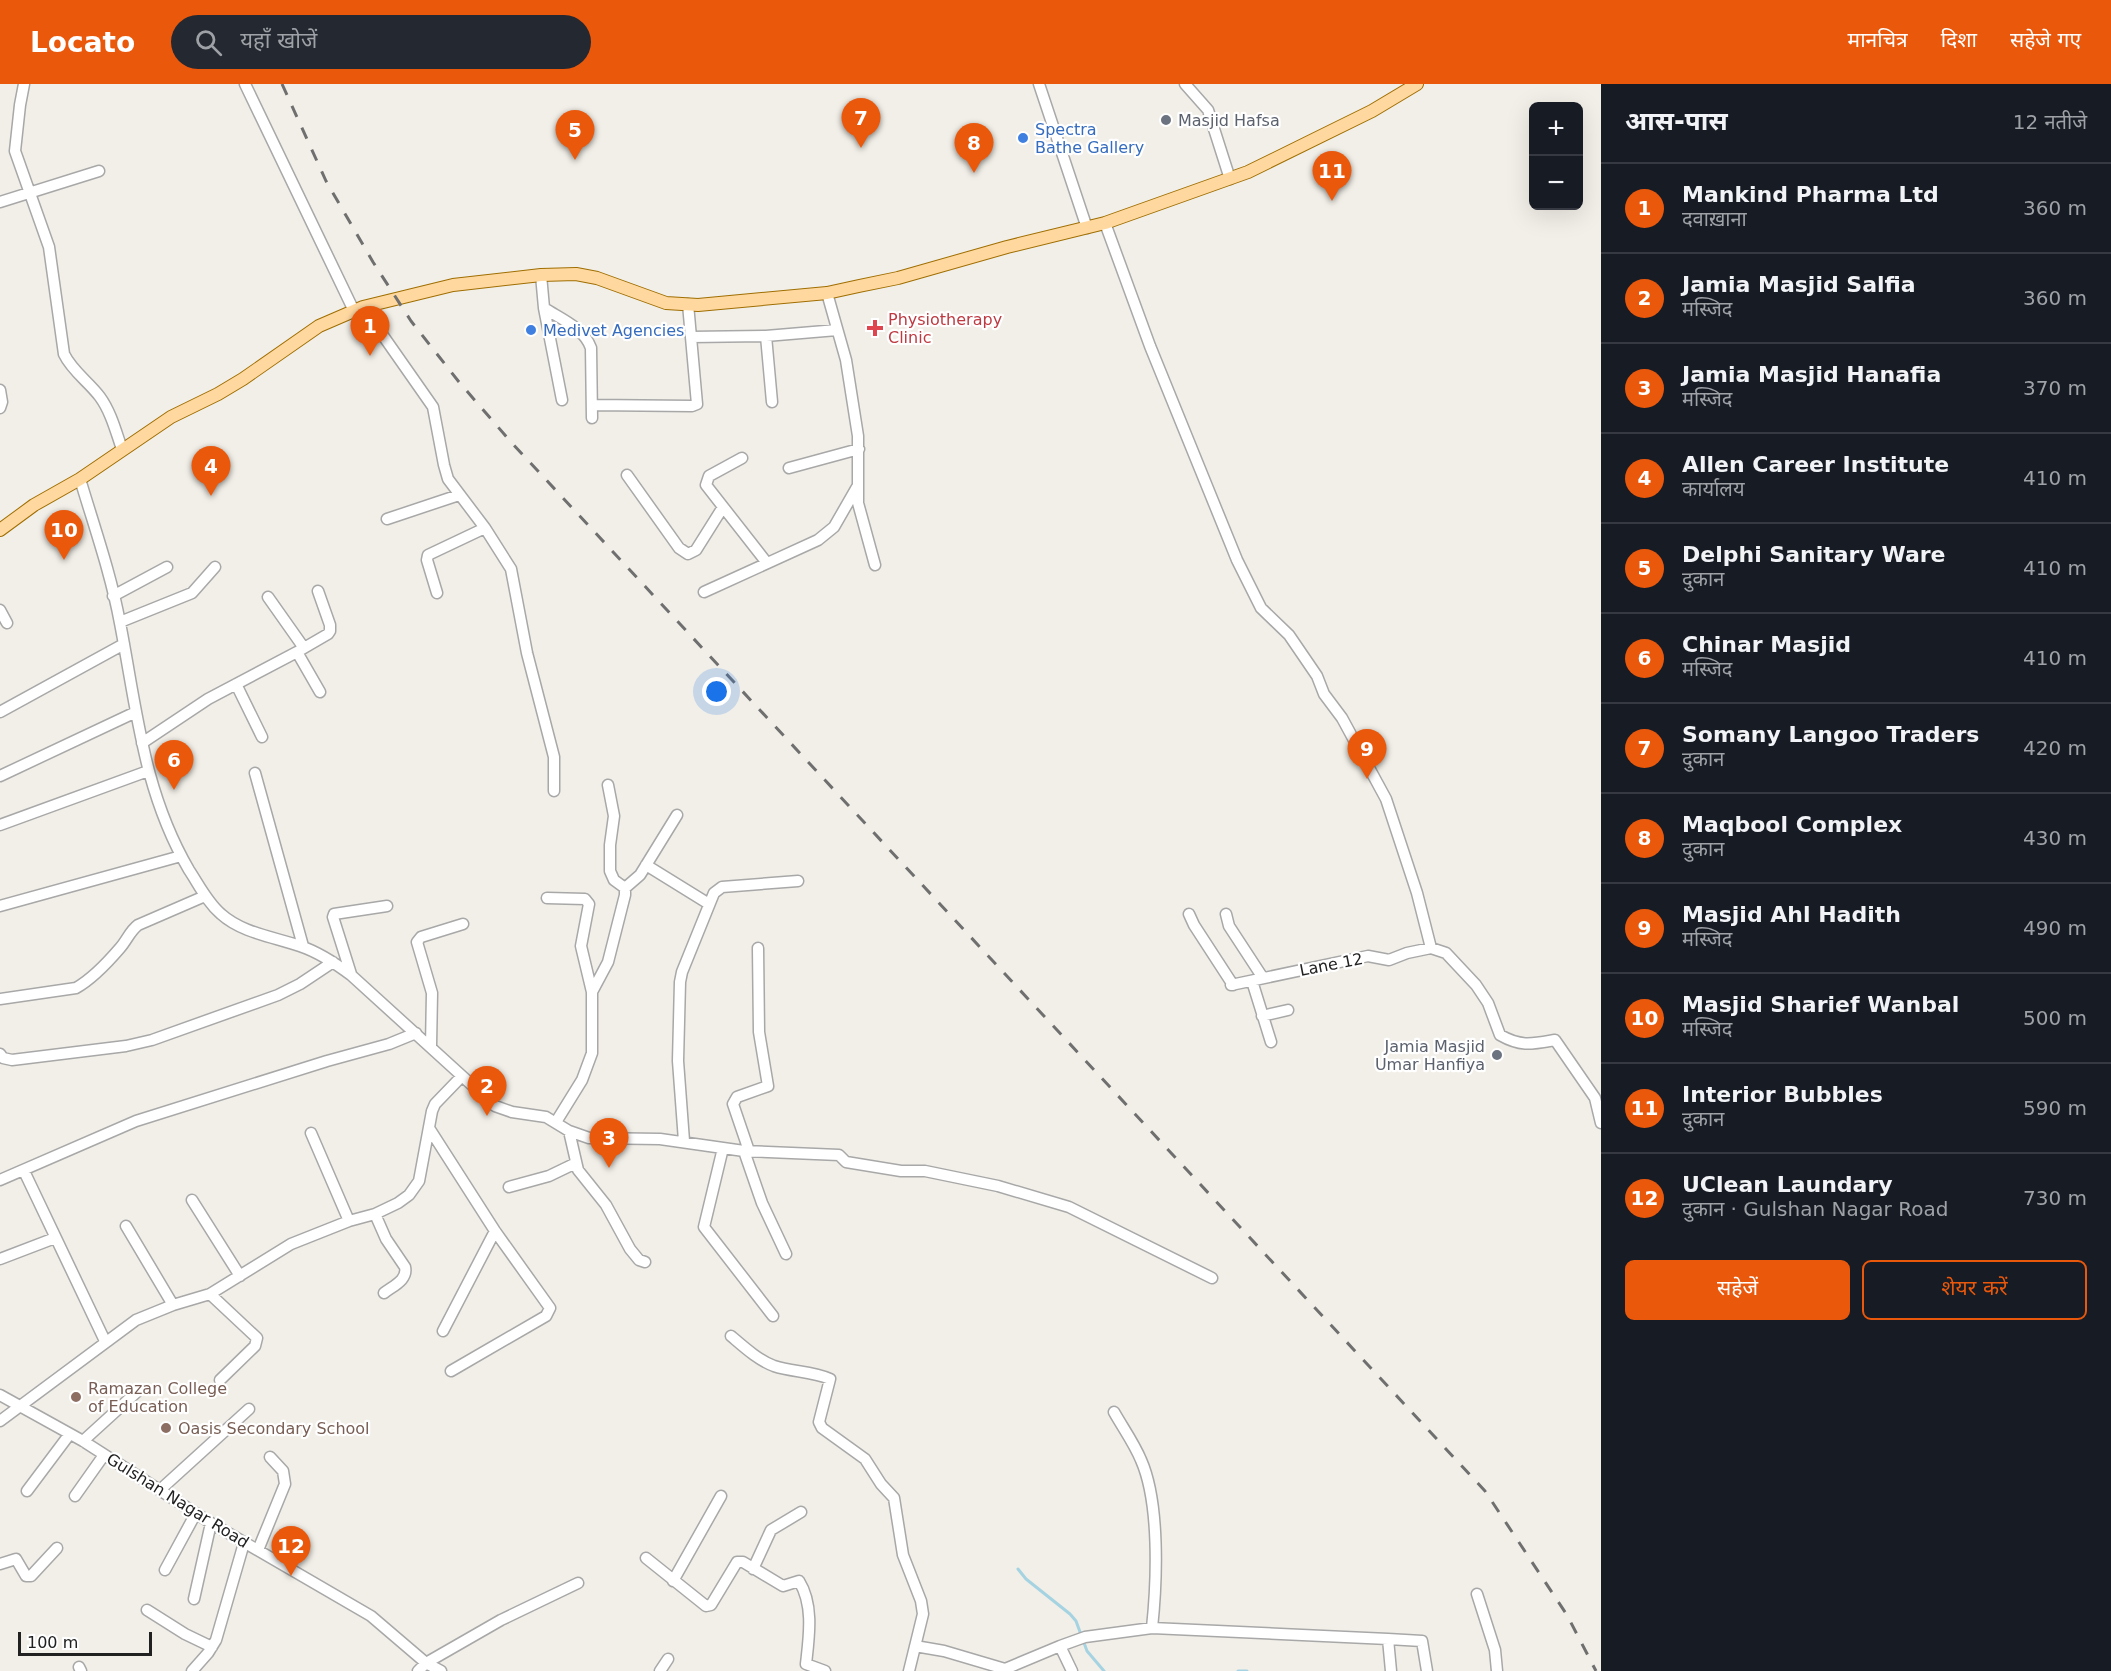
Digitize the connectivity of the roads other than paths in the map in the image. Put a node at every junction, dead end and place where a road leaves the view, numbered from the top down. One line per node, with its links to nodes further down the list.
1 (24, 84): 8 (street)
2 (245, 84): 16 (street)
3 (1039, 84): 11 (street)
4 (1185, 84): 7 (street)
5 (1417, 84): 7 (main road)
6 (99, 171): 8 (street)
7 (1230, 178): 10 (main road)
8 (30, 192): 9 (street); 26 (street)
9 (0, 202)
10 (1105, 223): 11 (main road); 79 (street)
11 (1087, 228): 13 (main road)
12 (541, 276): 14 (main road); 15 (street); 16 (main road)
13 (827, 293): 14 (main road); 17 (street)
14 (688, 304): 19 (street)
15 (544, 308): 21 (street); 23 (street)
16 (359, 309): 26 (main road); 33 (street)
17 (837, 330): 18 (street); 27 (street)
18 (766, 336): 19 (street); 22 (street)
19 (691, 337): 23 (street)
20 (0, 390): 24 (street)
21 (562, 400)
22 (772, 402)
23 (592, 405): 25 (street)
24 (0, 408)
25 (592, 418)
26 (122, 449): 31 (main road)
27 (859, 449): 29 (street); 32 (street)
28 (742, 458): 34 (street)
29 (789, 468)
30 (627, 475): 34 (street)
31 (80, 479): 37 (main road); 45 (street)
32 (857, 487): 38 (street); 39 (street)
33 (459, 495): 35 (street); 36 (street)
34 (723, 507): 38 (street)
35 (387, 519)
36 (485, 528): 44 (street); 62 (street)
37 (0, 530)
38 (767, 563): 43 (street)
39 (875, 565)
40 (167, 567): 45 (street)
41 (215, 567): 48 (street)
42 (318, 591): 51 (street)
43 (704, 592)
44 (437, 593)
45 (113, 596): 48 (street)
46 (268, 597): 51 (street)
47 (0, 610): 49 (street)
48 (120, 622): 50 (street)
49 (7, 623)
50 (123, 644): 54 (street); 55 (street)
51 (301, 650): 52 (street); 53 (street)
52 (236, 684): 56 (street); 57 (street)
53 (320, 692)
54 (0, 712)
55 (136, 712): 57 (street); 60 (street)
56 (262, 737)
57 (142, 743): 58 (street)
58 (148, 771): 64 (street); 65 (street)
59 (255, 773): 77 (street)
60 (0, 776)
61 (608, 785): 68 (street)
62 (554, 791)
63 (677, 815): 66 (street)
64 (0, 825)
65 (181, 856): 69 (street); 72 (street)
66 (646, 866): 68 (street); 71 (street)
67 (798, 881): 71 (street)
68 (625, 888): 83 (street)
69 (205, 896): 77 (street); 84 (street)
70 (547, 898): 83 (street)
71 (709, 904): 97 (street)
72 (0, 906)
73 (387, 906): 81 (street)
74 (1189, 914): 82 (street, Lane 12)
75 (1226, 914): 82 (street)
76 (463, 924): 89 (street)
77 (303, 946): 80 (street)
78 (758, 948): 99 (street)
79 (1431, 948): 82 (street, Lane 12); 93 (street)
80 (333, 962): 81 (street); 90 (street)
81 (351, 975): 87 (street)
82 (1257, 979): 86 (street)
83 (592, 992): 92 (street)
84 (0, 999)
85 (1288, 1010): 86 (street)
86 (1262, 1016): 88 (street)
87 (416, 1033): 89 (street); 101 (street)
88 (1271, 1042)
89 (431, 1046): 91 (street)
90 (0, 1054)
91 (462, 1076): 92 (street); 94 (street)
92 (556, 1122): 95 (street)
93 (1601, 1124)
94 (429, 1128): 105 (street); 108 (street)
95 (568, 1131): 97 (street); 100 (street)
96 (311, 1133): 106 (street)
97 (684, 1141): 98 (street)
98 (723, 1148): 99 (street); 118 (street)
99 (746, 1151): 110 (street); 114 (street)
100 (576, 1163): 103 (street); 112 (street)
101 (24, 1171): 102 (street); 109 (street)
102 (0, 1180)
103 (509, 1187)
104 (192, 1200): 113 (street)
105 (375, 1214): 106 (street); 115 (street)
106 (349, 1221): 113 (street)
107 (126, 1226): 117 (street)
108 (495, 1231): 119 (street); 122 (street)
109 (55, 1238): 111 (street); 121 (street)
110 (786, 1254)
111 (0, 1259)
112 (645, 1262)
113 (240, 1276): 116 (street)
114 (1212, 1278)
115 (384, 1293)
116 (210, 1294): 117 (street); 123 (street)
117 (173, 1305): 121 (street)
118 (773, 1316)
119 (443, 1331)
120 (731, 1336): 155 (street)
121 (105, 1341): 126 (street)
122 (451, 1371)
123 (220, 1380)
124 (139, 1390): 131 (street)
125 (0, 1395): 126 (street, Gulshan Nagar Road)
126 (20, 1407): 129 (street); 130 (street, Gulshan Nagar Road)
127 (249, 1409): 134 (street)
128 (1114, 1412): 153 (street)
129 (0, 1421)
130 (69, 1435): 131 (street, Gulshan Nagar Road); 135 (street)
131 (83, 1441): 132 (street, Gulshan Nagar Road)
132 (104, 1455): 134 (street, Gulshan Nagar Road); 136 (street)
133 (270, 1457): 143 (street)
134 (161, 1490): 139 (street, Gulshan Nagar Road)
135 (27, 1491)
136 (75, 1496)
137 (721, 1496): 148 (street)
138 (801, 1512): 146 (street)
139 (196, 1513): 140 (street, Gulshan Nagar Road); 147 (street)
140 (211, 1523): 141 (street, Gulshan Nagar Road); 151 (street)
141 (244, 1543): 143 (street, Gulshan Nagar Road); 157 (street)
142 (57, 1548): 145 (street)
143 (258, 1550): 159 (street, Gulshan Nagar Road)
144 (645, 1558): 148 (street)
145 (0, 1564)
146 (753, 1569): 148 (street); 163 (street)
147 (165, 1570)
148 (673, 1581)
149 (578, 1583): 159 (street)
150 (1477, 1594): 168 (street)
151 (194, 1599)
152 (147, 1610): 157 (street)
153 (1152, 1628): 154 (street); 156 (street)
154 (1388, 1639): 166 (street); 167 (street)
155 (915, 1646): 156 (street); 164 (street)
156 (1060, 1646): 165 (street)
157 (213, 1647): 160 (street)
158 (668, 1659): 162 (street)
159 (422, 1667): 161 (street, Gulshan Nagar Road)
160 (192, 1671)
161 (441, 1671)
162 (660, 1671)
163 (825, 1671)
164 (909, 1671)
165 (1072, 1671)
166 (1391, 1671)
167 (1427, 1671)
168 (1497, 1671)

